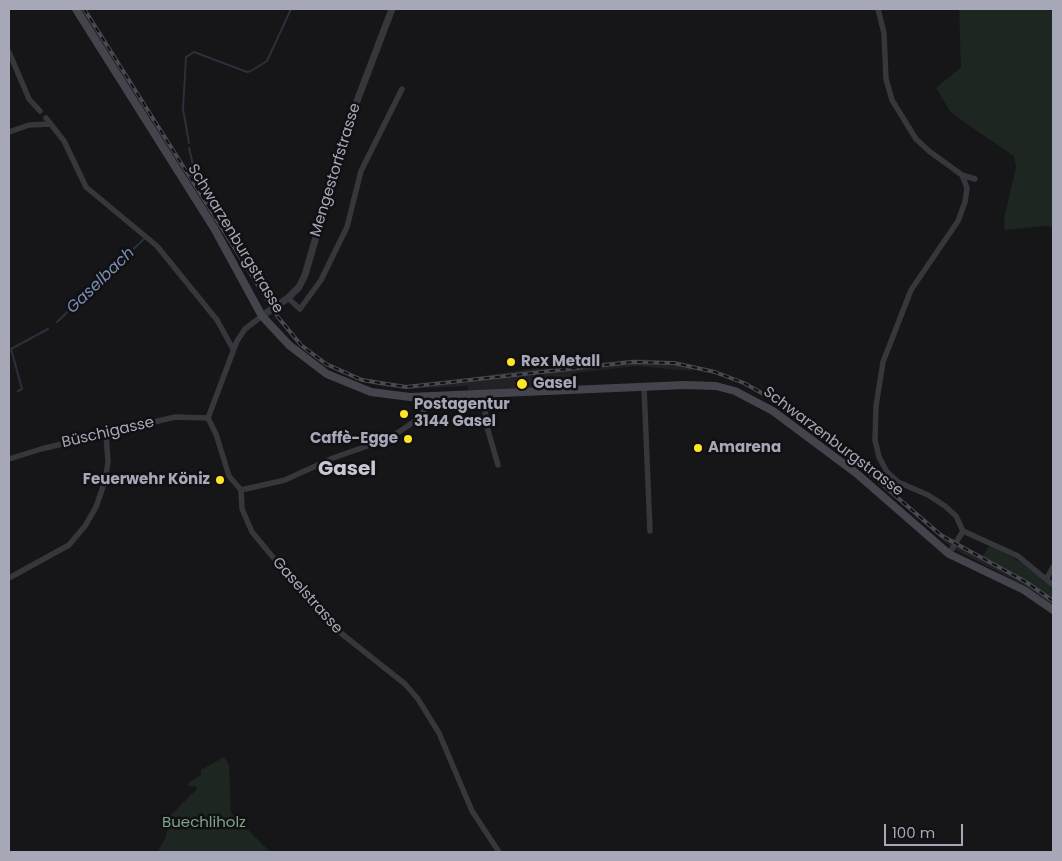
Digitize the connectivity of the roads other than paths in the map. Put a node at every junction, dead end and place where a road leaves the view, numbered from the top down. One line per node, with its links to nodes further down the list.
1 (76, 9): 13 (main road, Schwarzenburgstrasse)
2 (392, 9): 12 (street, Mengestorfstrasse)
3 (878, 9): 10 (street)
4 (9, 52): 6 (street)
5 (402, 89): 12 (street)
6 (40, 111)
7 (46, 118): 8 (street)
8 (50, 124): 9 (street); 14 (street)
9 (9, 132)
10 (962, 174): 11 (street); 11 (street)
11 (967, 188): 23 (street)
12 (288, 298): 13 (street, Mengestorfstrasse)
13 (262, 316): 14 (street); 17 (main road, Schwarzenburgstrasse)
14 (234, 349): 18 (street)
15 (644, 387): 16 (main road, Schwarzenburgstrasse); 24 (street); 25 (main road, Schwarzenburgstrasse)
16 (483, 396): 17 (main road, Schwarzenburgstrasse); 21 (street)
17 (434, 398): 22 (street)
18 (208, 418): 19 (street, Büschigasse); 22 (street, Gaselstrasse)
19 (106, 433): 20 (street, Büschigasse); 27 (street)
20 (9, 459)
21 (498, 465)
22 (241, 490): 31 (street, Gaselstrasse)
23 (963, 531): 25 (street); 28 (street)
24 (650, 532)
25 (949, 554): 30 (main road, Schwarzenburgstrasse)
26 (1053, 566): 28 (street)
27 (9, 578)
28 (1047, 578): 29 (street)
29 (1053, 585)
30 (1053, 610)
31 (499, 852)

